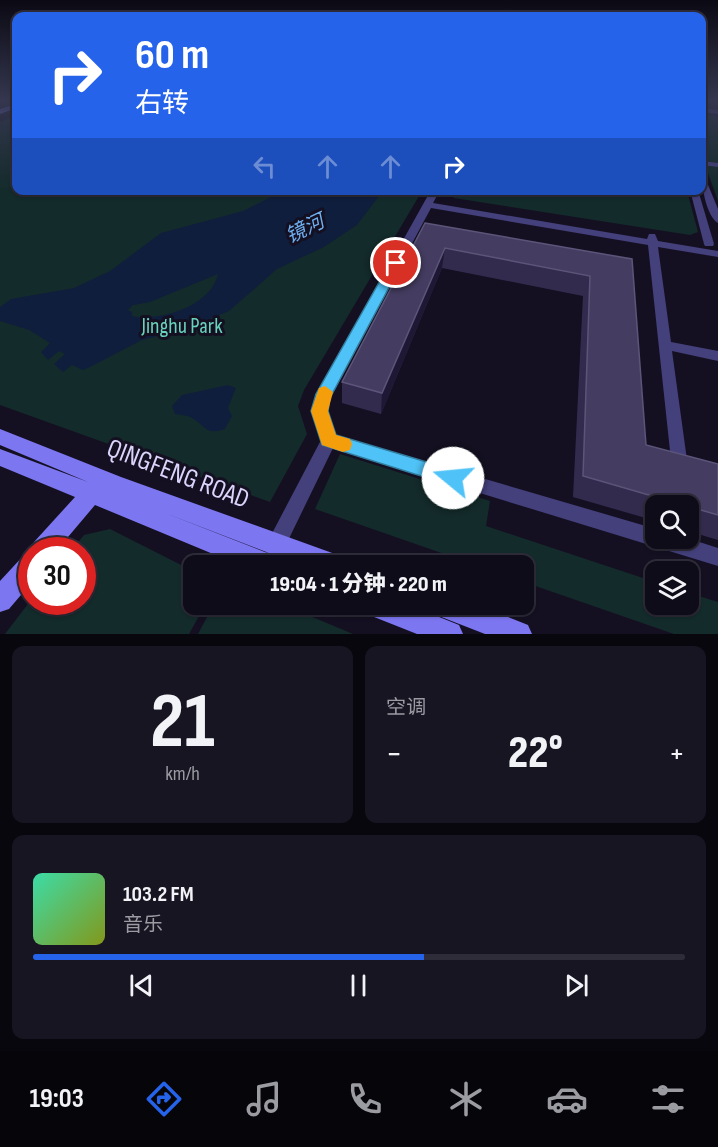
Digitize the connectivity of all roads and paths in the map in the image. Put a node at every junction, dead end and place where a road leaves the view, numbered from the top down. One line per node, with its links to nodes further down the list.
1 (706, 190): 4 (street)
2 (695, 195): 6 (street)
3 (432, 198): 5 (street); 11 (street)
4 (718, 220)
5 (652, 239): 6 (street); 7 (street); 8 (street)
6 (714, 245)
7 (718, 254)
8 (665, 345): 9 (street); 13 (street)
9 (718, 356)
10 (0, 437): 14 (street, QINGFENG ROAD)
11 (328, 440): 15 (street); 17 (street)
12 (0, 457): 14 (street, QINGFENG ROAD)
13 (680, 460)
14 (98, 486): 16 (street); 17 (street, QINGFENG ROAD); 19 (street, QINGFENG ROAD)
15 (645, 535)
16 (53, 537)
17 (277, 544): 20 (street); 21 (street, QINGFENG ROAD)
18 (699, 547): 22 (street)
19 (246, 555)
20 (273, 555)
21 (306, 555)
22 (718, 557)
23 (18, 579): 24 (street)
24 (0, 600)
25 (402, 615): 27 (street)
26 (469, 615): 28 (street)
27 (450, 634)
28 (519, 634)

